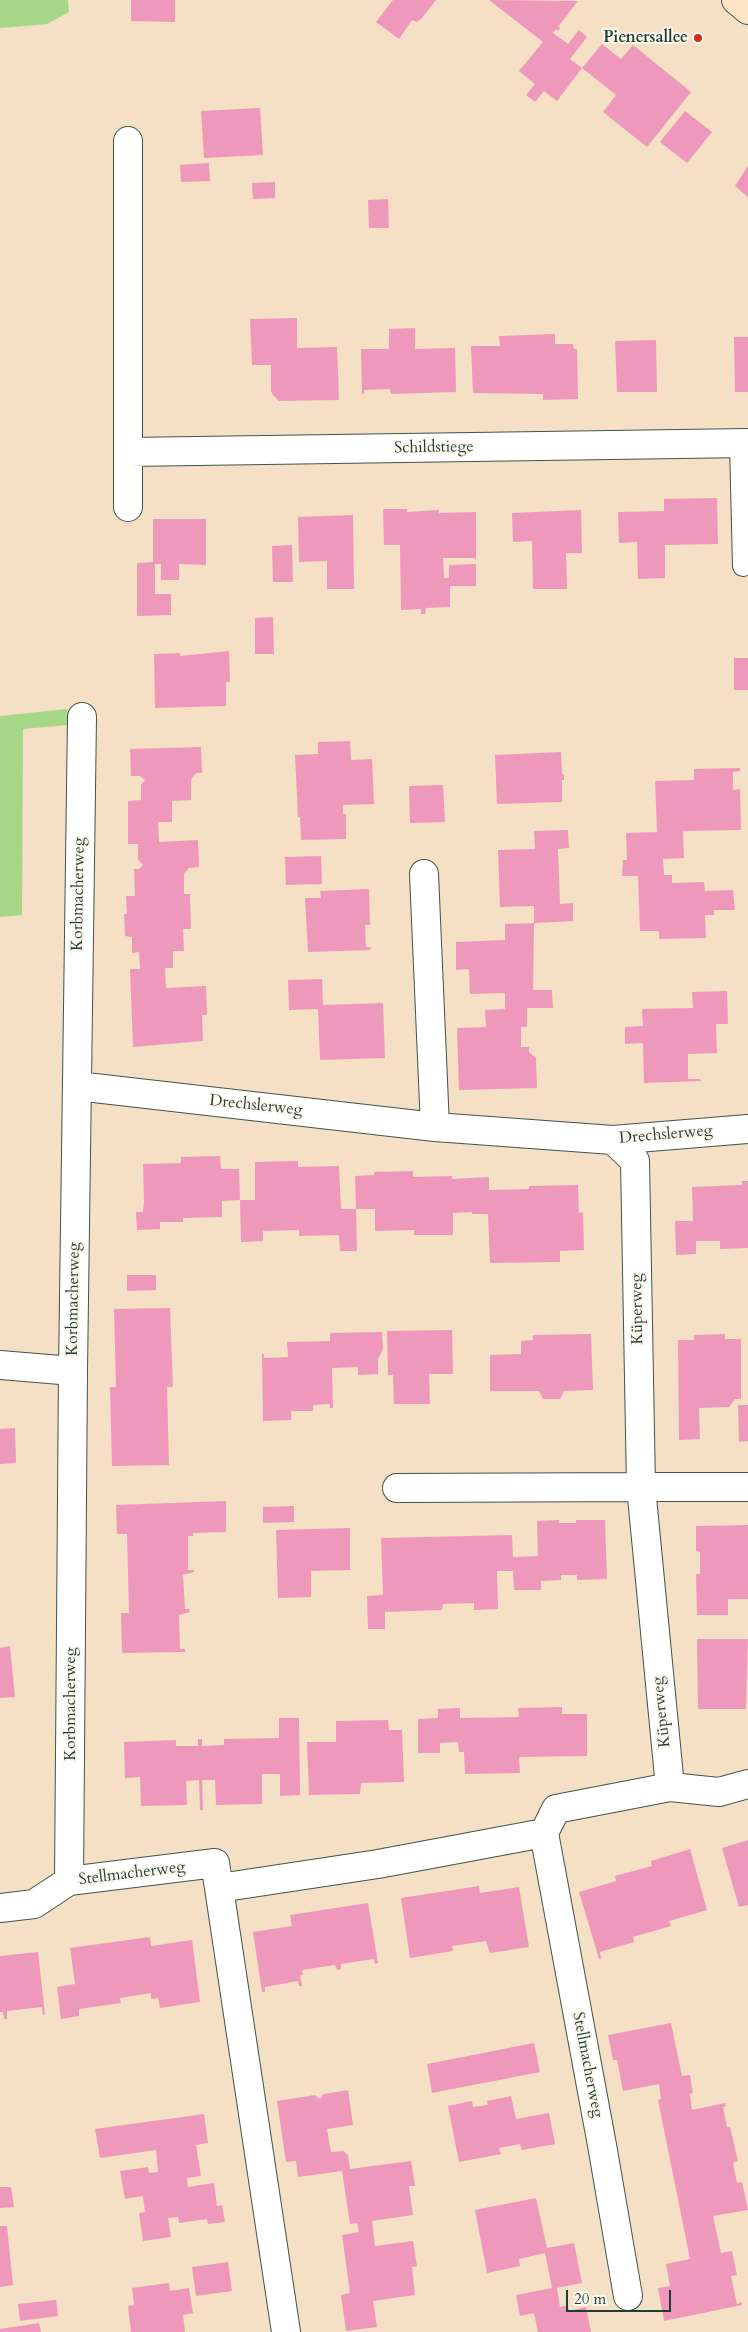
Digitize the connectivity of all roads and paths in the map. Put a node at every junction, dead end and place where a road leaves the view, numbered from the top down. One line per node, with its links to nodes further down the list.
1 (736, 0): 2 (main road)
2 (748, 10)
3 (128, 141): 5 (street)
4 (744, 444): 5 (street, Schildstiege); 7 (lane, Schildstiege)
5 (128, 452): 6 (street)
6 (128, 508)
7 (743, 566)
8 (82, 717): 10 (street, Korbmacherweg)
9 (424, 874): 11 (street)
10 (77, 1086): 11 (street, Drechslerweg); 15 (street, Korbmacherweg)
11 (435, 1127): 13 (street, Drechslerweg)
12 (748, 1129): 13 (street, Drechslerweg)
13 (613, 1140): 16 (street, Küperweg)
14 (0, 1365): 15 (street)
15 (73, 1371): 22 (street, Korbmacherweg)
16 (641, 1487): 17 (street); 18 (street); 20 (street, Küperweg)
17 (748, 1487)
18 (397, 1488)
19 (748, 1784): 20 (street)
20 (670, 1787): 21 (street)
21 (544, 1833): 23 (street); 25 (street, Stellmacherweg)
22 (70, 1882): 23 (street, Stellmacherweg); 24 (street, Stellmacherweg)
23 (219, 1888): 26 (street, Stellmacherweg)
24 (0, 1908)
25 (628, 2296)
26 (286, 2332)

